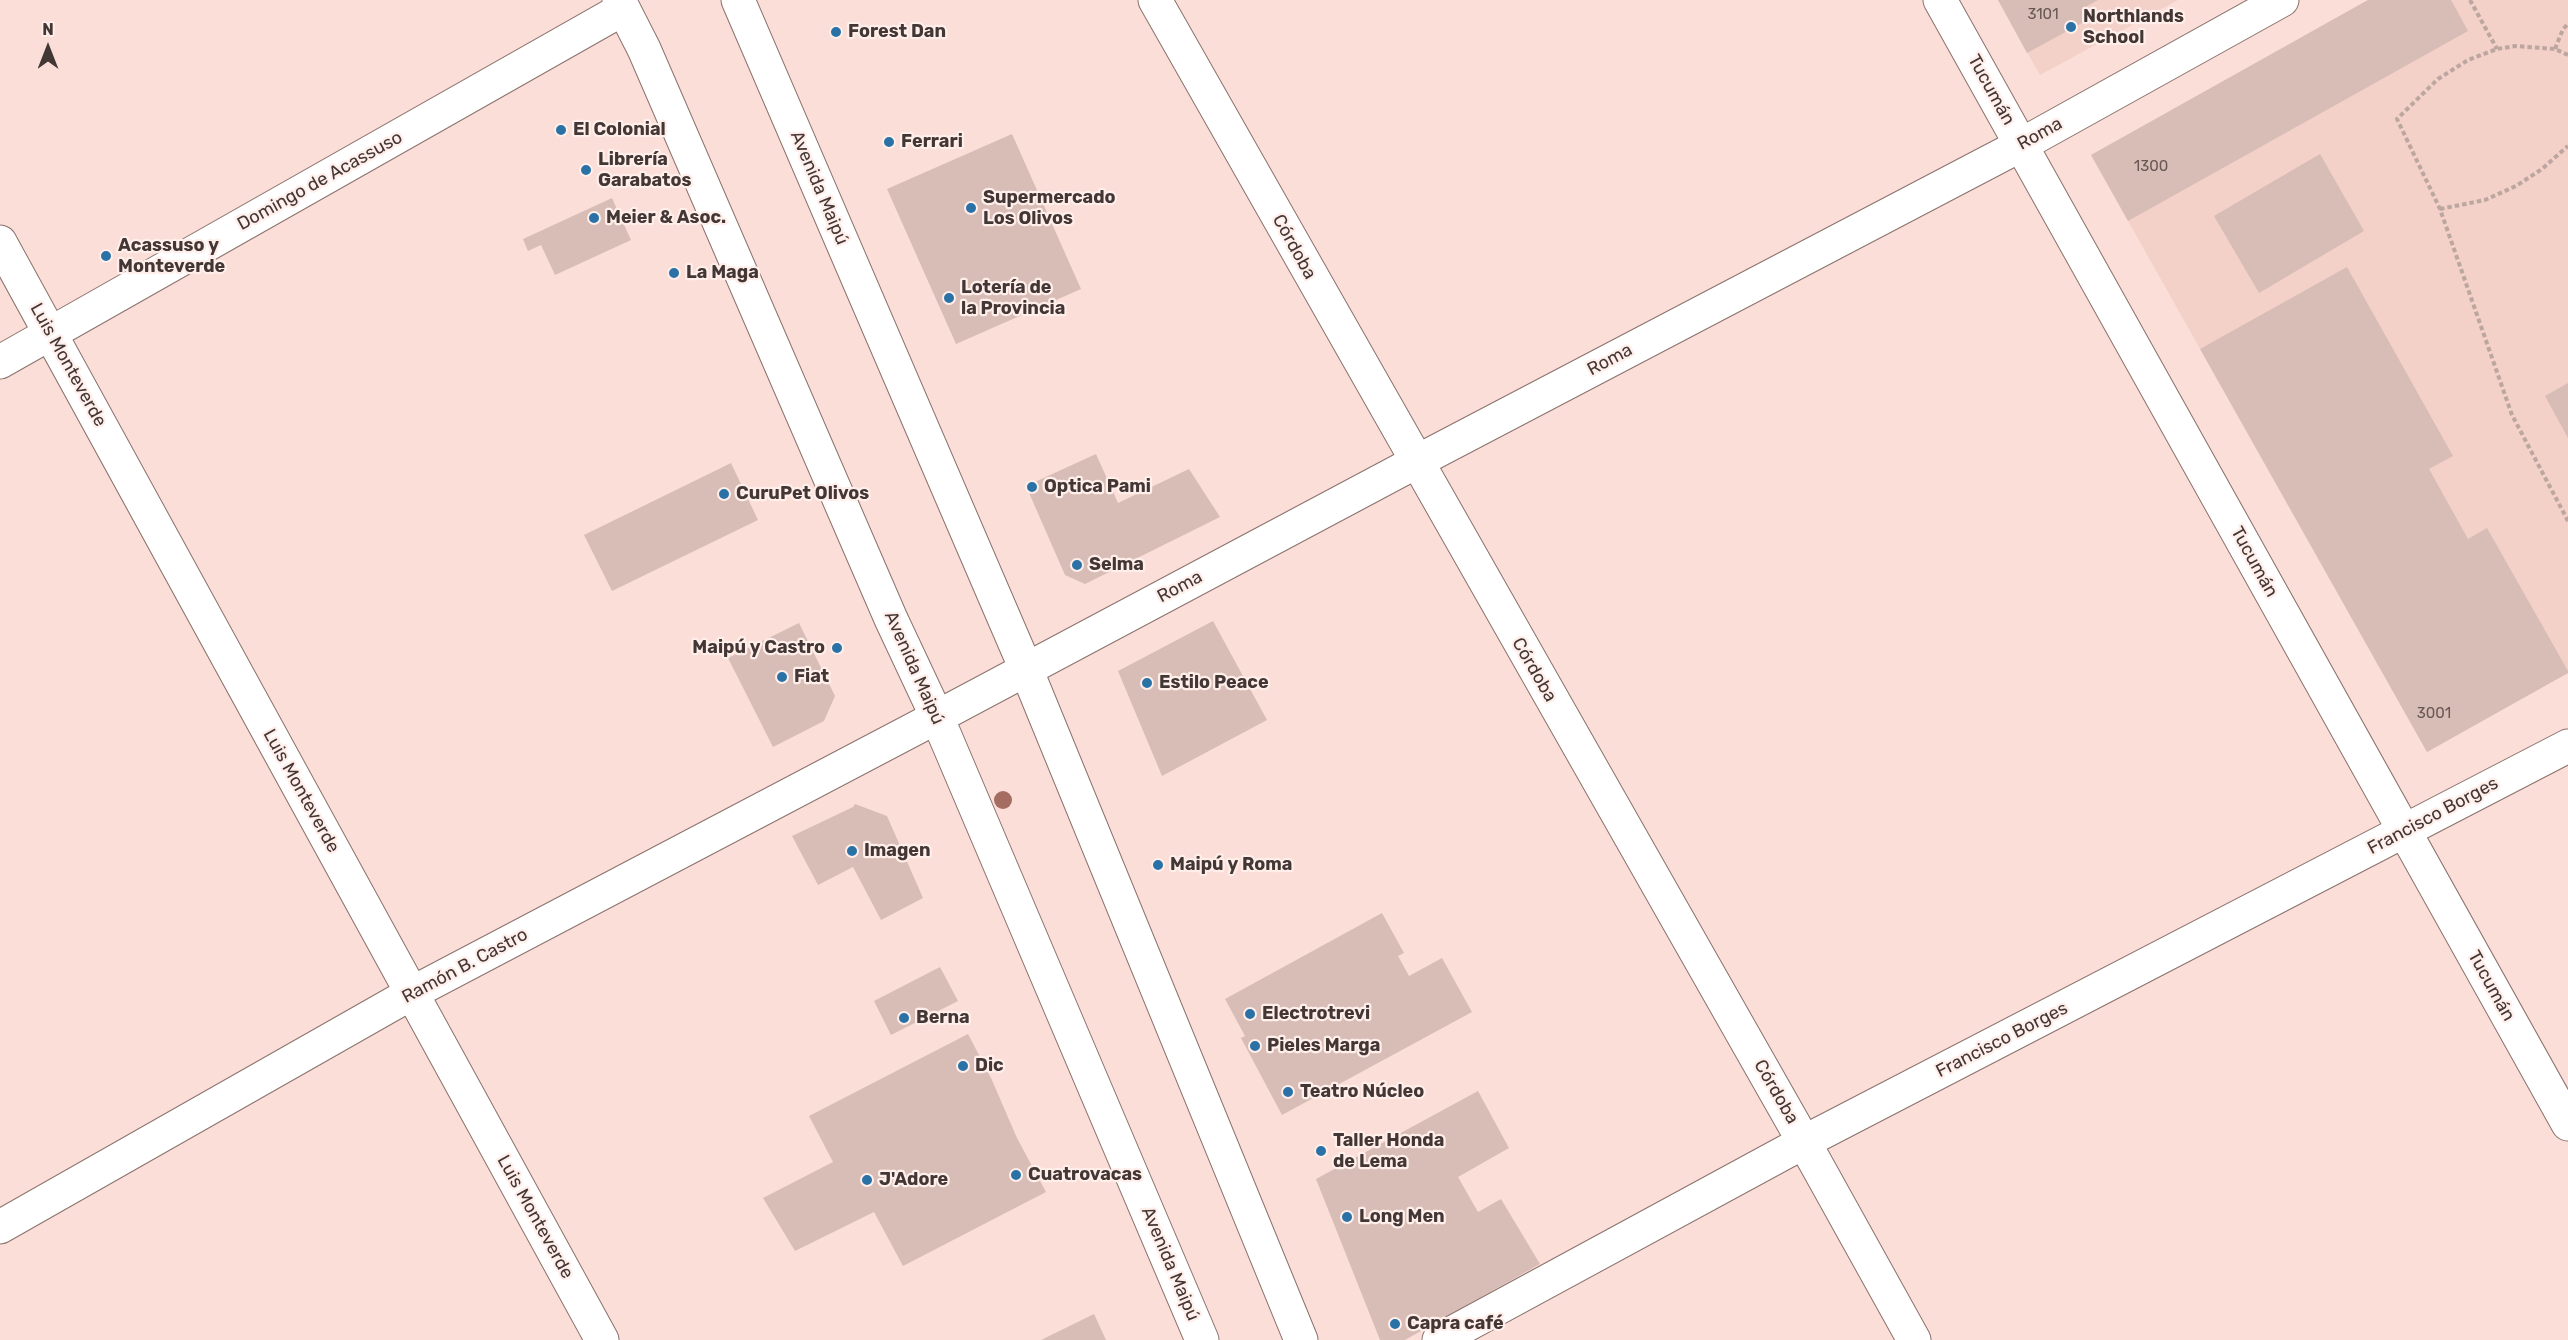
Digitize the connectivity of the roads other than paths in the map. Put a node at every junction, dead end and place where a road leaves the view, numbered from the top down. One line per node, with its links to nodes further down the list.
1 (738, 0): 11 (street, Avenida Maipú)
2 (1155, 0): 10 (street, Córdoba)
3 (1940, 0): 6 (street, Tucumán)
4 (2282, 0): 6 (street, Roma)
5 (627, 3): 8 (street, Domingo de Acassuso); 12 (street, Avenida Maipú)
6 (2021, 144): 10 (street, Roma); 14 (street, Tucumán)
7 (0, 242): 8 (street, Luis Monteverde)
8 (50, 333): 9 (street, Domingo de Acassuso); 15 (street, Luis Monteverde)
9 (0, 362)
10 (1416, 462): 11 (street, Roma); 17 (street, Córdoba)
11 (1026, 669): 12 (street, Roma); 21 (street, Avenida Maipú)
12 (937, 717): 15 (street, Ramón B. Castro); 20 (street, Avenida Maipú)
13 (2568, 746): 14 (street, Francisco Borges)
14 (2405, 832): 16 (street, Tucumán); 17 (street, Francisco Borges)
15 (412, 993): 18 (street, Ramón B. Castro); 19 (street, Luis Monteverde)
16 (2568, 1124)
17 (1804, 1142): 22 (street, Francisco Borges); 23 (street, Córdoba)
18 (0, 1227)
19 (602, 1340)
20 (1202, 1340)
21 (1301, 1340)
22 (1439, 1340)
23 (1914, 1340)

